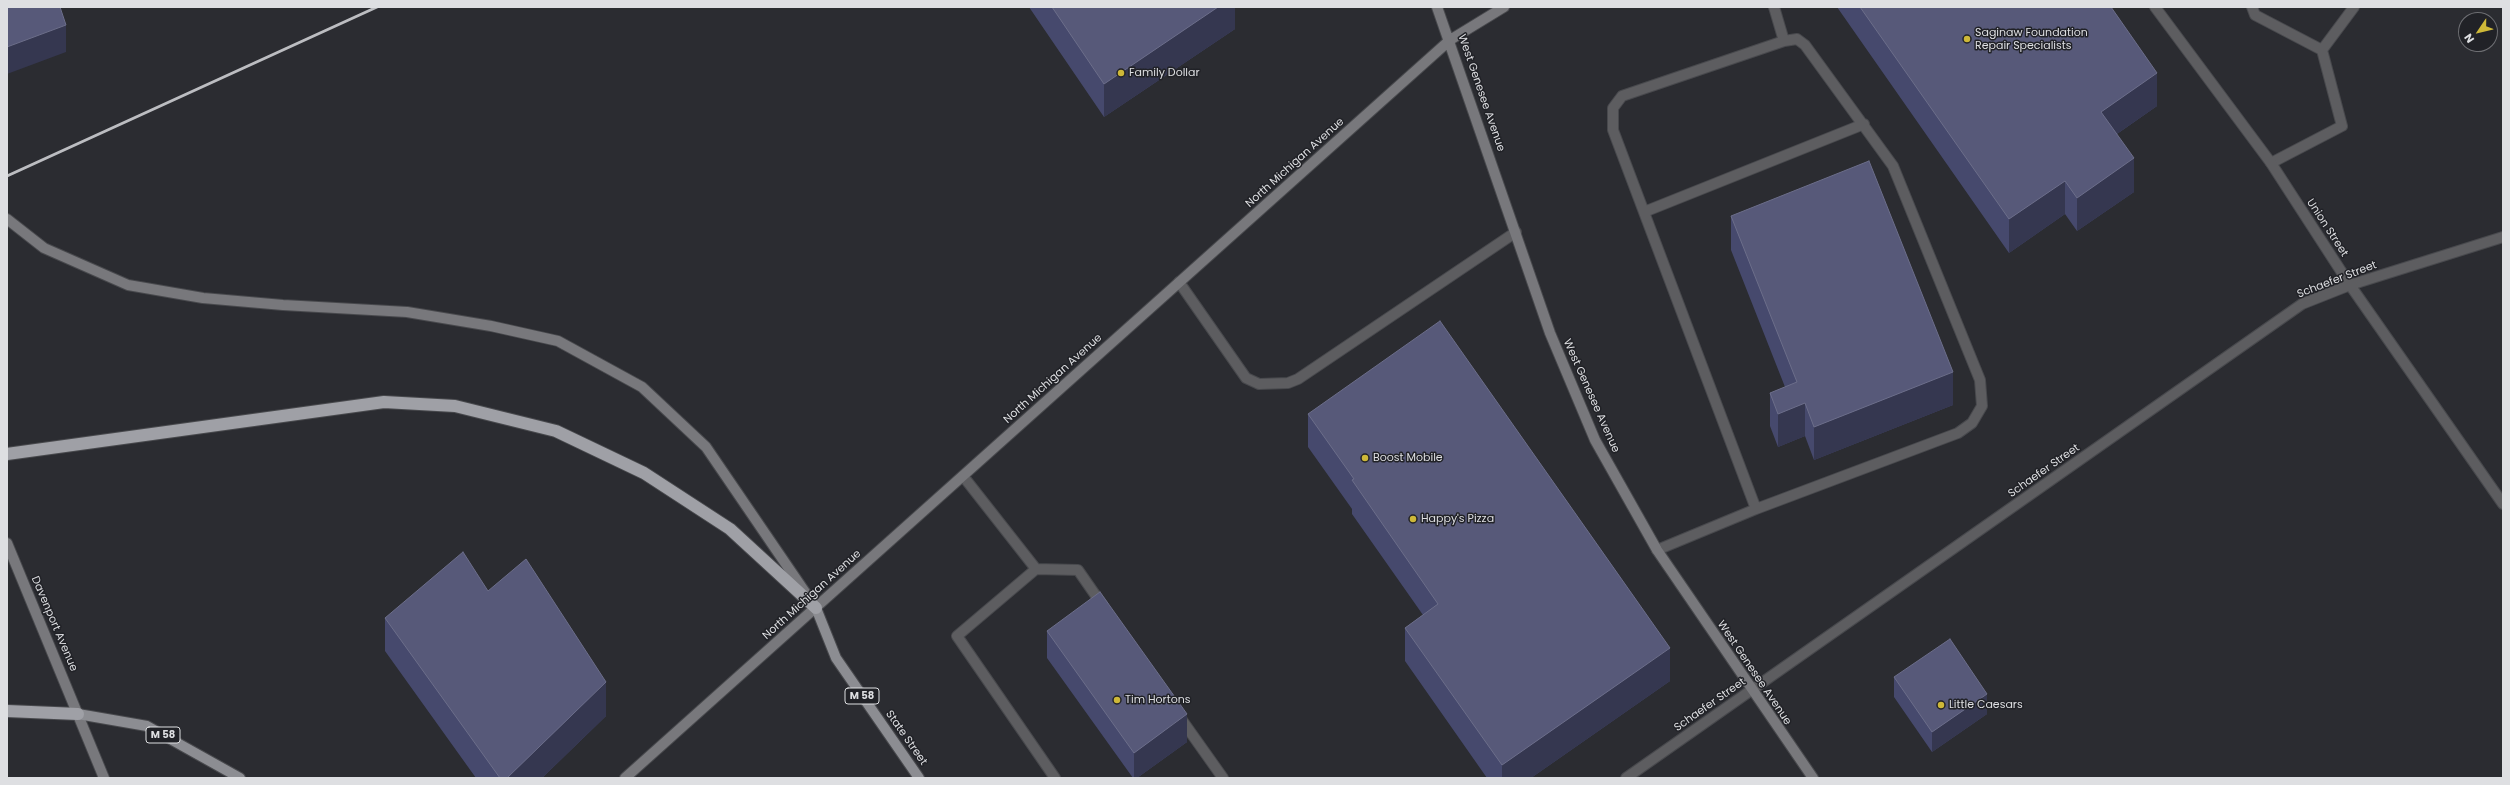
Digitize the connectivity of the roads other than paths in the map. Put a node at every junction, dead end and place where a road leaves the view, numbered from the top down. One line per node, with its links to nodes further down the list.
1 (1437, 7): 7 (main road, West Genesee Avenue)
2 (1504, 7): 7 (main road, North Michigan Avenue)
3 (1774, 7): 8 (street)
4 (2155, 7): 11 (street, Union Street)
5 (2252, 7): 9 (street)
6 (2354, 7): 9 (street)
7 (1450, 40): 14 (main road, West Genesee Avenue); 16 (main road, North Michigan Avenue)
8 (1784, 41): 10 (street); 12 (street)
9 (2322, 50): 11 (street)
10 (1864, 124): 12 (street); 21 (street)
11 (2271, 163): 17 (street, Union Street)
12 (1644, 212): 21 (street)
13 (7, 219): 25 (main road)
14 (1516, 232): 16 (street); 23 (main road, West Genesee Avenue)
15 (2503, 237): 17 (street, Schaefer Street)
16 (1179, 282): 19 (main road, North Michigan Avenue)
17 (2350, 285): 20 (street, Union Street); 27 (street, Schaefer Street)
18 (7, 454): 25 (highway)
19 (963, 476): 24 (street); 25 (main road, North Michigan Avenue)
20 (2503, 504)
21 (1756, 509): 23 (street)
22 (7, 543): 30 (main road, Davenport Avenue)
23 (1657, 550): 27 (main road, West Genesee Avenue)
24 (1036, 569): 26 (street); 35 (street)
25 (816, 608): 33 (main road, North Michigan Avenue); 34 (main road, State Street / M 58)
26 (1110, 616)
27 (1751, 691): 37 (street, Schaefer Street); 38 (main road, West Genesee Avenue)
28 (1173, 707): 36 (street)
29 (7, 711): 30 (highway)
30 (78, 714): 31 (main road, Davenport Avenue); 32 (main road, M 58)
31 (104, 778)
32 (240, 778)
33 (625, 778)
34 (919, 778)
35 (1055, 778)
36 (1223, 778)
37 (1626, 778)
38 (1813, 778)

